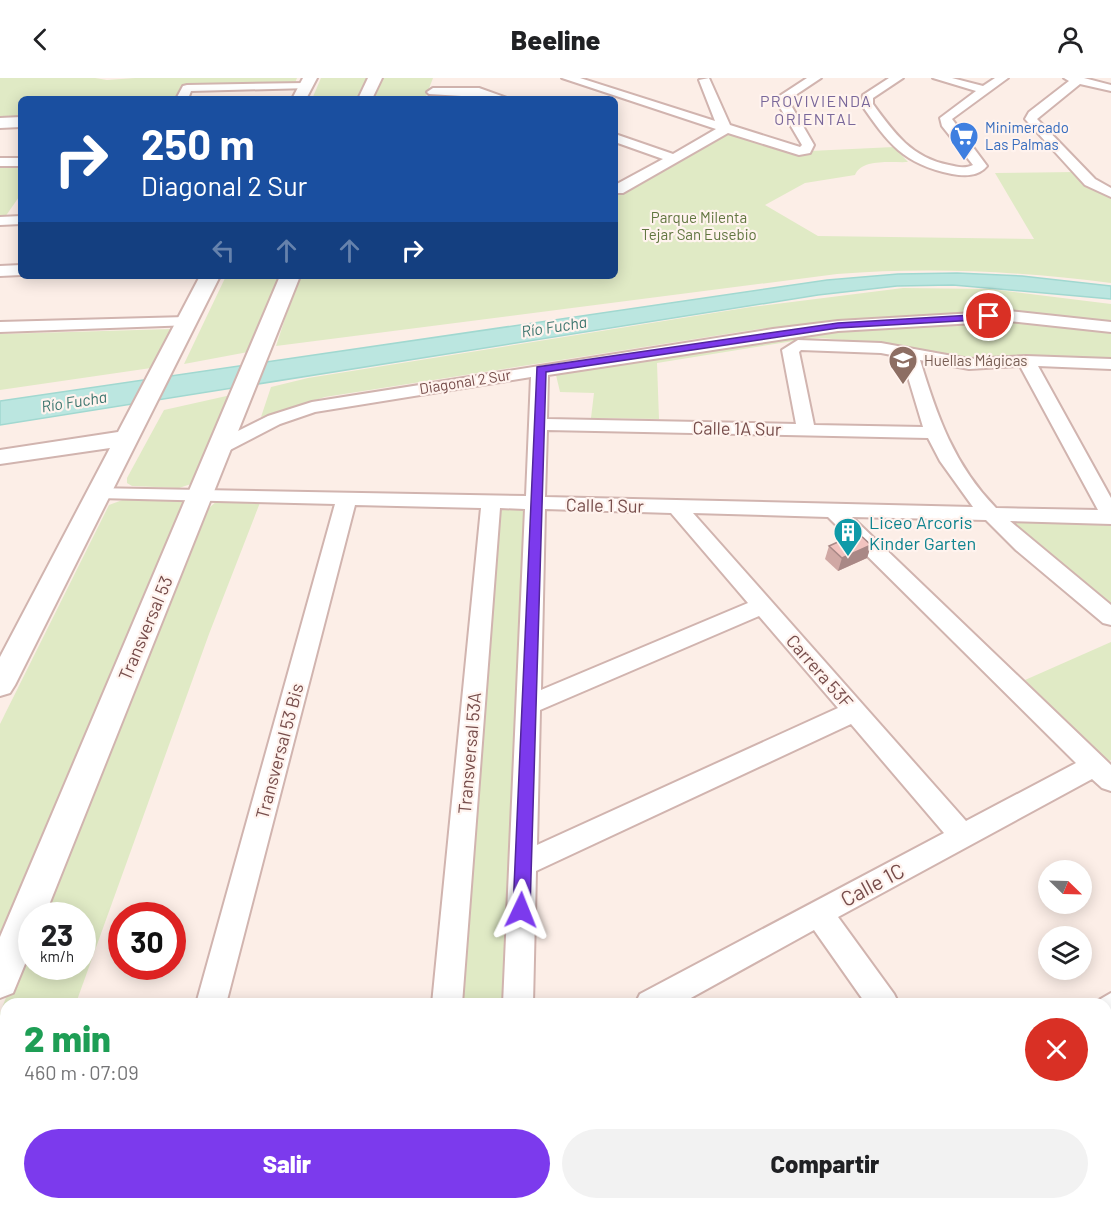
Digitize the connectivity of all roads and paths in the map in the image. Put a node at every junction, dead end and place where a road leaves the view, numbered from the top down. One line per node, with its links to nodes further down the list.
1 (375, 78): 14 (street)
2 (437, 78): 15 (street)
3 (568, 78): 19 (street)
4 (815, 78): 19 (street)
5 (897, 78): 12 (street)
6 (939, 78): 12 (street)
7 (1002, 78): 12 (street)
8 (704, 79): 19 (street)
9 (1074, 79): 11 (street); 25 (street)
10 (305, 88): 13 (street)
11 (1111, 88)
12 (984, 90)
13 (185, 94)
14 (366, 96)
15 (432, 96): 16 (street)
16 (494, 96)
17 (18, 122): 18 (street)
18 (0, 123)
19 (725, 129): 21 (street)
20 (618, 139): 21 (street)
21 (673, 158): 24 (street)
22 (0, 162): 23 (street)
23 (18, 162)
24 (618, 188)
25 (1111, 193)
26 (18, 270): 27 (street)
27 (0, 271)
28 (208, 279): 30 (street)
29 (289, 279): 41 (street, Transversal 53)
30 (186, 322): 31 (street); 40 (street)
31 (0, 327)
32 (1111, 327): 36 (street, Diagonal 2 Sur)
33 (909, 353): 34 (street); 38 (street); 39 (street)
34 (1026, 361): 35 (street); 51 (street)
35 (1111, 364)
36 (540, 370): 37 (street); 41 (street, Diagonal 2 Sur)
37 (539, 424): 38 (street, Calle 1A Sur); 47 (street)
38 (806, 430): 39 (street, Calle 1A Sur)
39 (934, 433): 50 (street)
40 (127, 438): 42 (street); 43 (street)
41 (221, 447): 44 (street, Transversal 53)
42 (0, 457)
43 (99, 492): 44 (street, Calle 1 Sur); 54 (street)
44 (202, 494): 45 (street, Calle 1 Sur); 61 (street, Transversal 53)
45 (347, 498): 46 (street, Calle 1 Sur); 62 (street, Transversal 53 Bis)
46 (490, 502): 47 (street, Calle 1 Sur); 63 (street, Transversal 53A)
47 (537, 503): 48 (street, Calle 1 Sur); 55 (street)
48 (676, 506): 49 (street, Calle 1 Sur); 52 (street, Carrera 53F)
49 (833, 510): 50 (street, Calle 1 Sur); 57 (street)
50 (992, 514): 51 (street, Calle 1 Sur); 53 (street)
51 (1111, 516)
52 (763, 606): 55 (street); 56 (street, Carrera 53F)
53 (1111, 617)
54 (0, 685)
55 (528, 705): 59 (street)
56 (855, 711): 58 (street, Carrera 53F); 59 (street)
57 (1103, 773): 58 (street, Calle 1C)
58 (963, 836): 60 (street, Calle 1C)
59 (523, 864): 64 (street)
60 (818, 913): 65 (street, Calle 1C); 66 (street)
61 (0, 980)
62 (213, 998)
63 (448, 998)
64 (518, 998)
65 (661, 998)
66 (880, 998)

